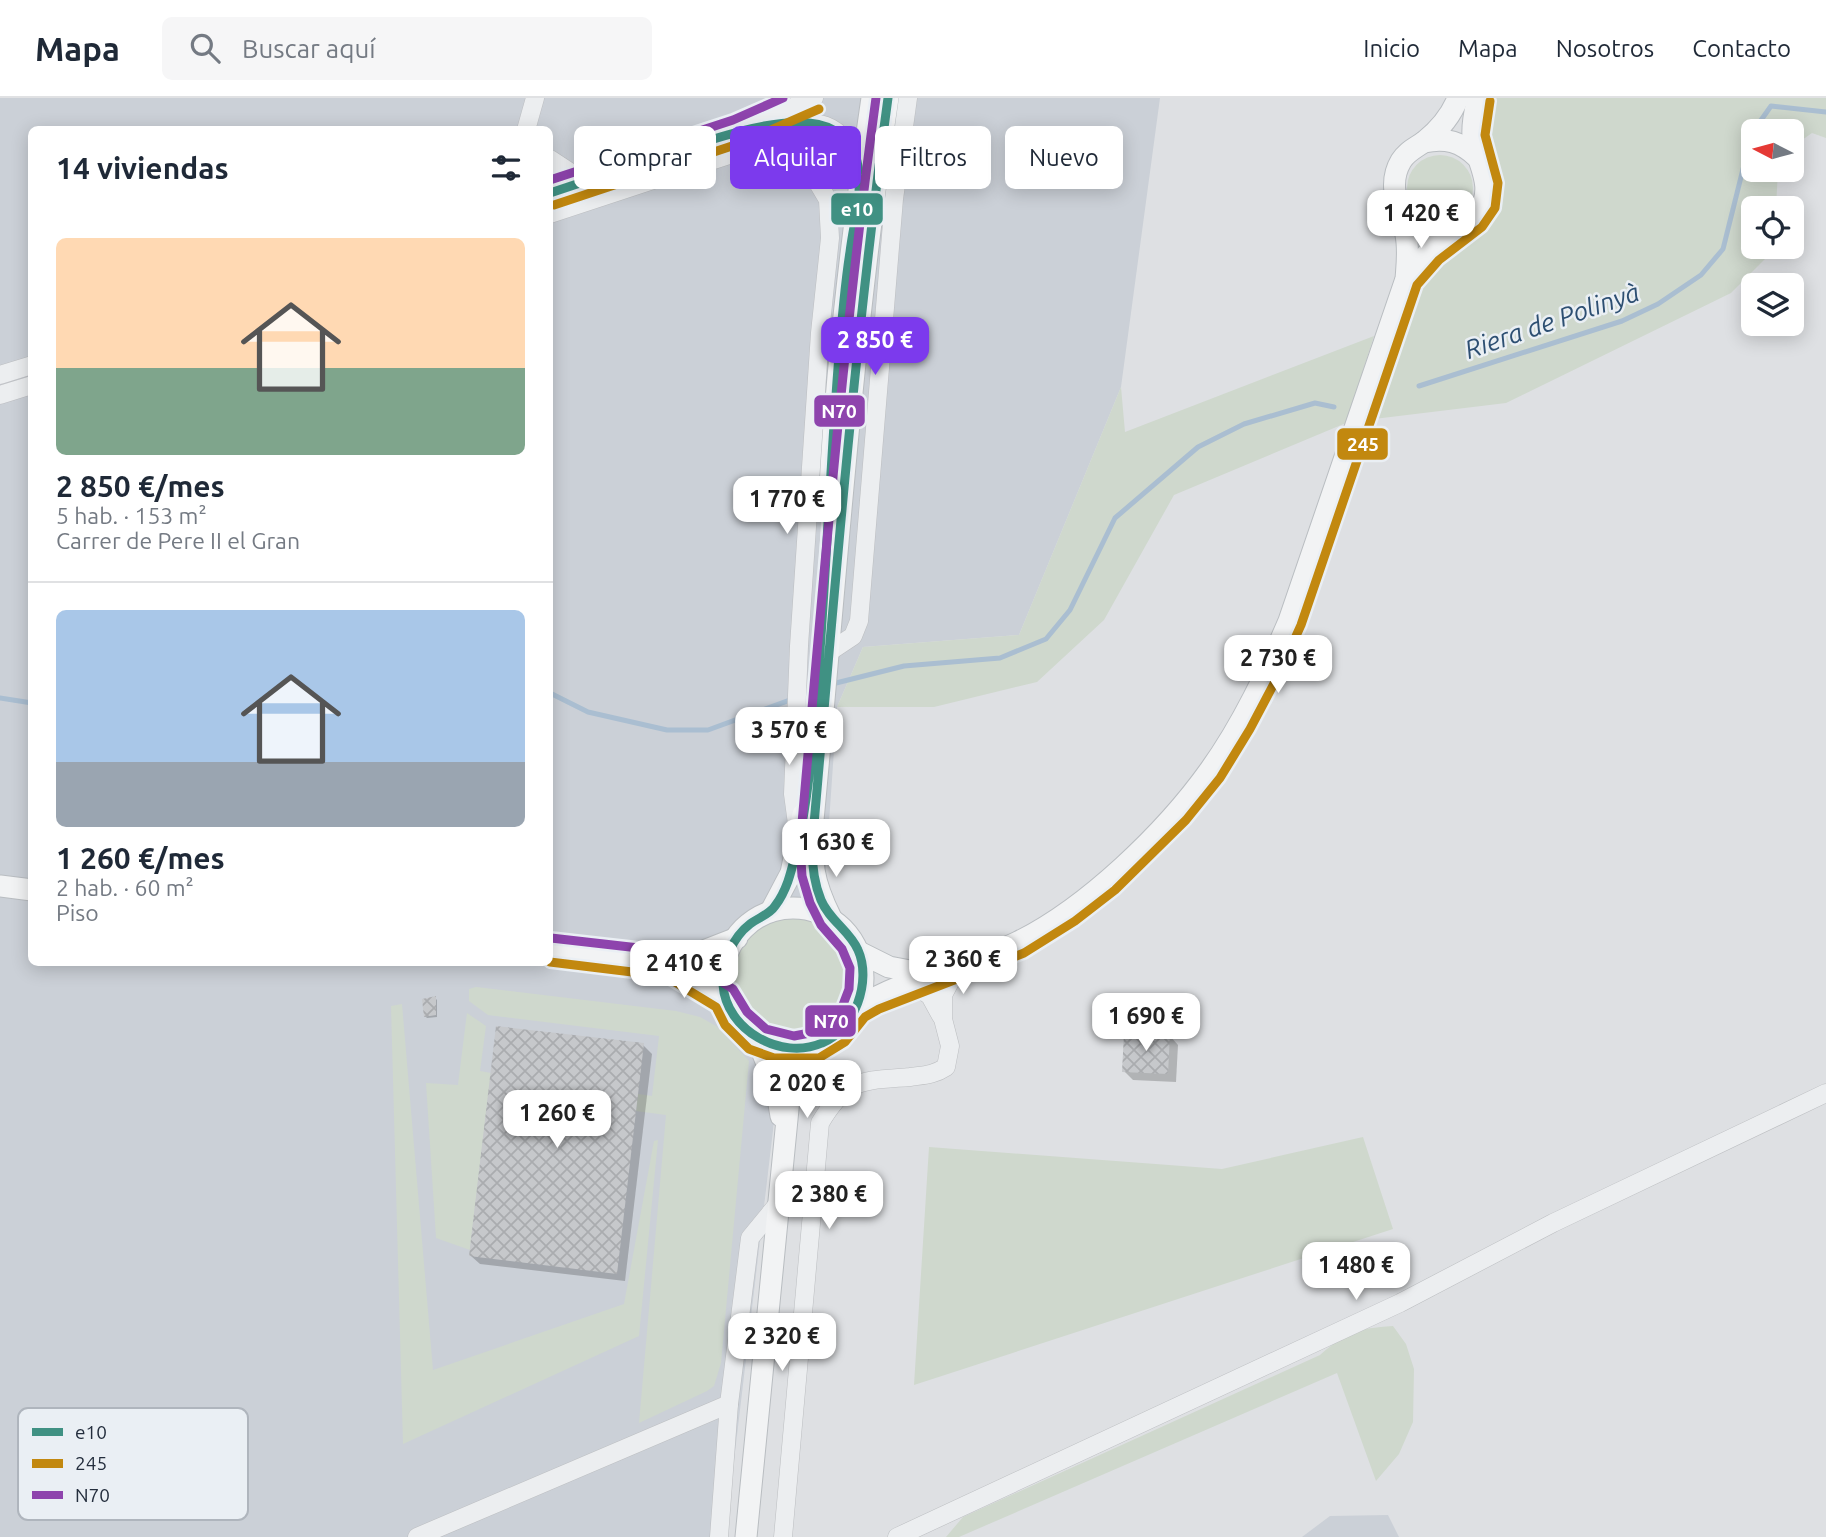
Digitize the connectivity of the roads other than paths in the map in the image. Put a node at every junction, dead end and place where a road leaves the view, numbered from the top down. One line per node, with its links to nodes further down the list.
1 (814, 98): 10 (street)
2 (872, 98): 16 (main road)
3 (888, 98): 29 (main road)
4 (908, 98): 29 (street)
5 (1458, 98): 13 (main road)
6 (1478, 98): 14 (main road)
7 (535, 99): 8 (street); 9 (street)
8 (527, 126)
9 (538, 126)
10 (749, 126)
11 (774, 126): 12 (street)
12 (824, 126)
13 (1424, 142): 14 (main road); 21 (main road)
14 (1477, 157): 23 (main road)
15 (553, 161): 17 (street)
16 (861, 172)
17 (574, 175)
18 (574, 185): 20 (street)
19 (859, 189): 29 (main road)
20 (553, 192)
21 (1398, 205): 23 (main road); 24 (main road)
22 (553, 213): 31 (street)
23 (1465, 225): 24 (main road)
24 (1406, 279): 40 (main road)
25 (28, 366): 26 (street)
26 (0, 375)
27 (28, 386): 28 (street)
28 (0, 395)
29 (825, 664): 30 (main road)
30 (820, 705): 31 (main road); 35 (main road)
31 (799, 834): 34 (main road)
32 (0, 886): 33 (main road)
33 (28, 890)
34 (771, 911): 35 (main road); 36 (main road)
35 (831, 918): 38 (main road)
36 (737, 938): 39 (main road); 42 (main road)
37 (553, 950): 39 (main road)
38 (859, 952): 41 (main road); 43 (main road)
39 (670, 964): 42 (main road)
40 (959, 965): 41 (main road); 44 (street)
41 (919, 978): 43 (main road); 44 (street)
42 (725, 998): 45 (main road)
43 (857, 1008): 46 (main road)
44 (943, 1019): 54 (street)
45 (757, 1039): 46 (main road); 48 (main road)
46 (814, 1047): 48 (main road)
47 (1826, 1093): 55 (street)
48 (784, 1135): 49 (main road)
49 (777, 1205): 50 (street); 53 (main road)
50 (729, 1404): 51 (street); 52 (street)
51 (416, 1537)
52 (719, 1537)
53 (746, 1537)
54 (783, 1537)
55 (897, 1537)

